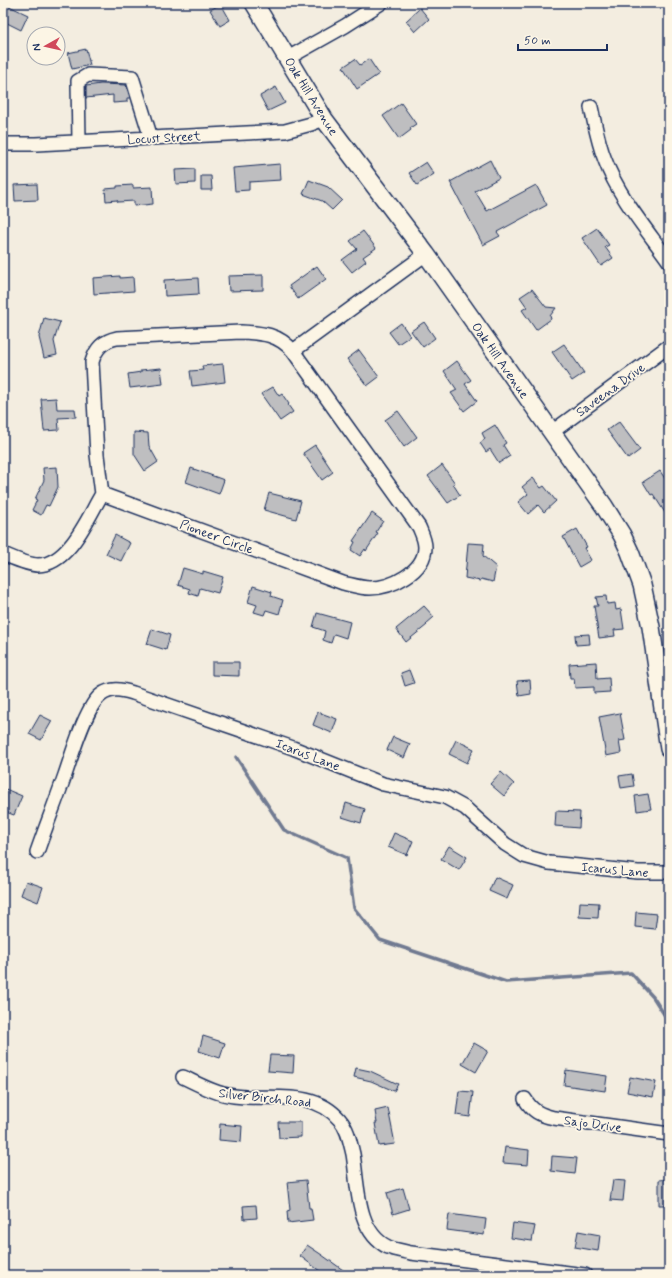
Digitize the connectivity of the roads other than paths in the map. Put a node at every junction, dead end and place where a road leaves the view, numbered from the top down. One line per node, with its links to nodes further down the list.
1 (254, 3): 3 (main road, Oak Hill Avenue)
2 (381, 3): 3 (street)
3 (288, 58): 5 (main road, Oak Hill Avenue)
4 (591, 107): 10 (street)
5 (324, 119): 6 (street, Locust Street); 9 (main road, Oak Hill Avenue)
6 (151, 138): 7 (street, Locust Street); 7 (street)
7 (79, 142): 8 (street, Locust Street)
8 (3, 144)
9 (426, 254): 12 (street); 13 (main road, Oak Hill Avenue)
10 (669, 261)
11 (669, 346): 13 (street, Saveena Drive)
12 (293, 351): 14 (street, Pioneer Circle); 14 (street, Pioneer Circle)
13 (552, 432): 16 (main road, Oak Hill Avenue)
14 (102, 494): 15 (street)
15 (3, 554)
16 (666, 702): 17 (main road, Oak Hill Avenue)
17 (669, 749)
18 (37, 852): 19 (street, Icarus Lane)
19 (669, 872)
20 (183, 1077): 23 (street, Silver Birch Road)
21 (525, 1099): 22 (street, Sajo Drive)
22 (669, 1134)
23 (499, 1269): 24 (street)
24 (584, 1275)

